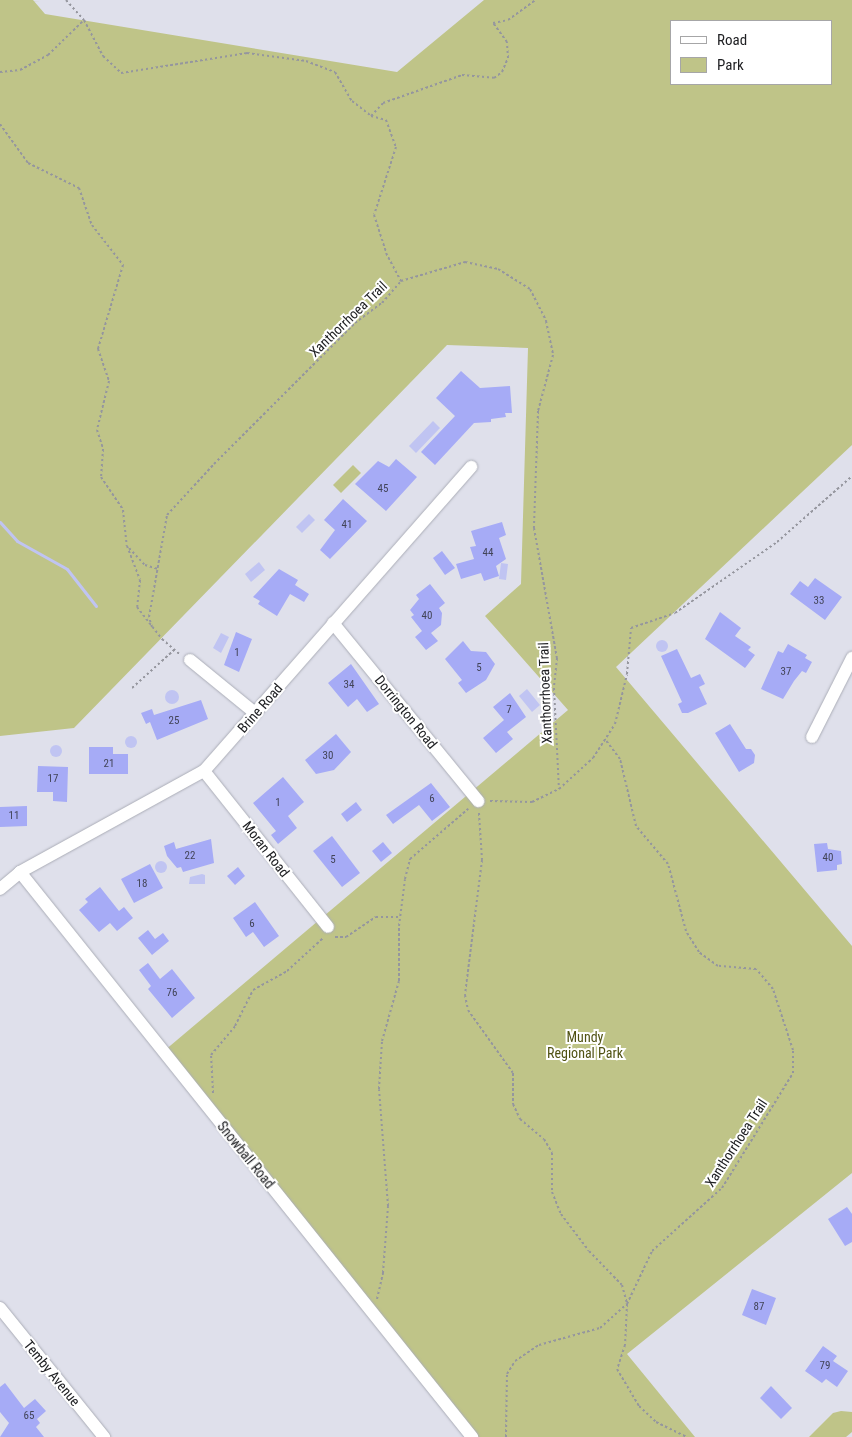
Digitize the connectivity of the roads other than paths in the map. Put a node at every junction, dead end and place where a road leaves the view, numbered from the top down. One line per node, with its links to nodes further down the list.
1 (471, 467): 2 (street, Brine Road)
2 (334, 623): 5 (street, Brine Road); 8 (street, Dorrington Road)
3 (852, 658): 6 (street)
4 (190, 660): 5 (street)
5 (255, 713): 7 (street, Brine Road)
6 (812, 737)
7 (204, 771): 9 (street, Brine Road); 11 (street, Moran Road)
8 (478, 801)
9 (20, 872): 10 (street, Brine Road); 14 (street, Snowball Road)
10 (0, 889)
11 (328, 927)
12 (0, 1308): 13 (street, Temby Avenue)
13 (104, 1437)
14 (472, 1437)

